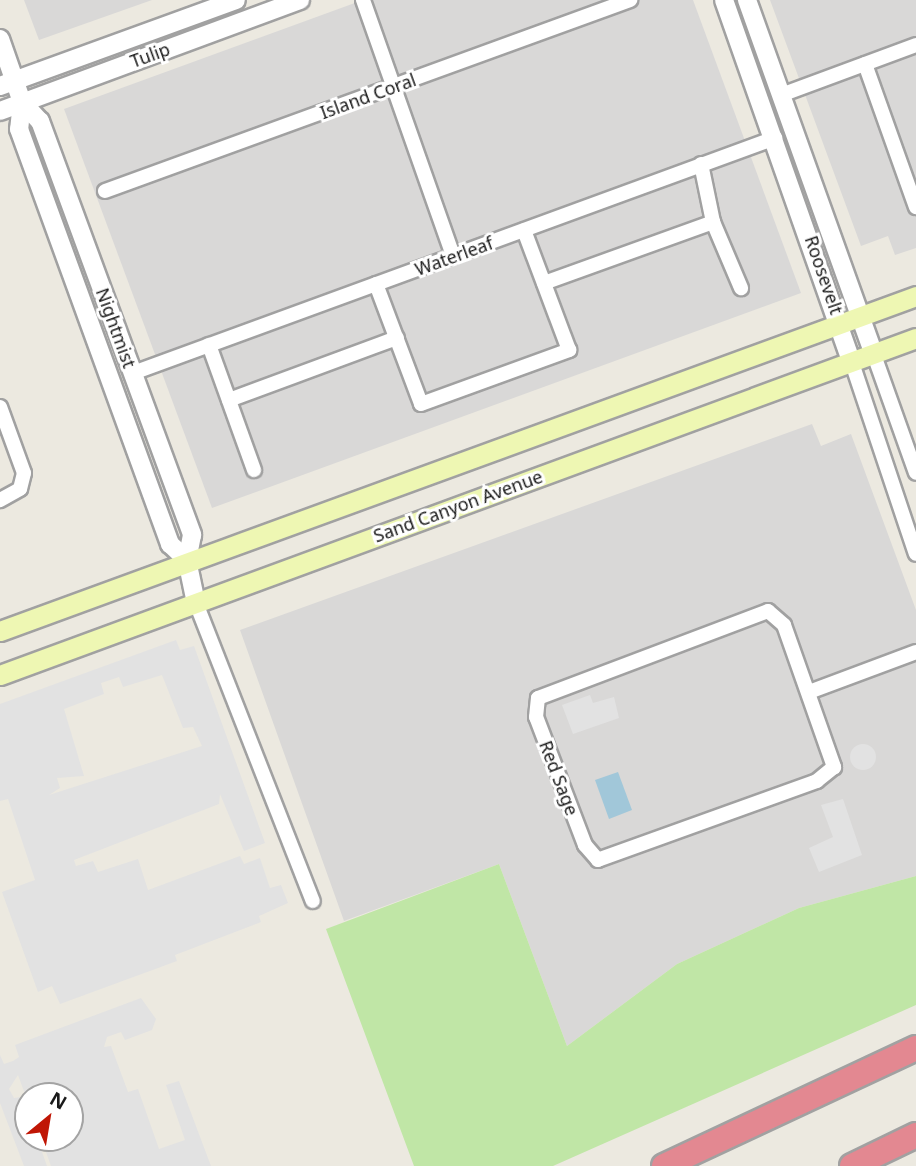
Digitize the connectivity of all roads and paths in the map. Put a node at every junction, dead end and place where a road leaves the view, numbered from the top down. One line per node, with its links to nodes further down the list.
1 (236, 0): 10 (street, Tulip)
2 (300, 0): 13 (street, Tulip)
3 (363, 0): 11 (street)
4 (630, 0): 11 (street, Island Coral)
5 (724, 0): 15 (street, Roosevelt)
6 (747, 0): 12 (street, Roosevelt)
7 (0, 39): 10 (street, Nightmist)
8 (916, 45): 9 (street)
9 (865, 64): 12 (street); 18 (street)
10 (7, 83): 13 (street, Nightmist)
11 (394, 86): 17 (street, Island Coral); 21 (street)
12 (781, 95): 26 (street, Roosevelt)
13 (22, 102): 14 (street, Tulip); 33 (street, Nightmist); 40 (street, Nightmist)
14 (0, 111)
15 (775, 138): 16 (street, Waterleaf); 27 (street, Roosevelt)
16 (701, 164): 19 (street); 20 (street, Waterleaf)
17 (105, 191)
18 (916, 206)
19 (713, 222): 22 (street); 24 (street)
20 (524, 230): 21 (street, Waterleaf); 22 (street)
21 (453, 256): 23 (street, Waterleaf)
22 (544, 283): 28 (street)
23 (376, 284): 28 (street); 30 (street, Waterleaf)
24 (741, 288)
25 (916, 296): 26 (main road)
26 (861, 315): 27 (main road); 31 (street, Roosevelt)
27 (841, 323): 32 (street, Roosevelt); 40 (main road)
28 (397, 338): 34 (street)
29 (916, 338): 31 (main road, Sand Canyon Avenue)
30 (209, 345): 33 (street, Waterleaf); 34 (street)
31 (874, 355): 32 (main road, Sand Canyon Avenue); 37 (street, Roosevelt)
32 (852, 363): 39 (street, Roosevelt); 41 (main road, Sand Canyon Avenue)
33 (133, 373): 40 (street, Nightmist)
34 (229, 400): 36 (street)
35 (0, 407): 38 (street)
36 (254, 470)
37 (916, 473)
38 (0, 500)
39 (916, 554)
40 (187, 560): 41 (street, Nightmist); 42 (main road)
41 (196, 603): 44 (main road, Sand Canyon Avenue); 46 (street, Nightmist)
42 (0, 631)
43 (916, 652): 45 (street)
44 (0, 675)
45 (809, 692): 45 (street, Red Sage)
46 (313, 901)
47 (916, 1048): 50 (highway)
48 (916, 1135): 51 (highway)
49 (916, 1146): 52 (highway)
50 (664, 1166)
51 (852, 1166)
52 (882, 1166)

